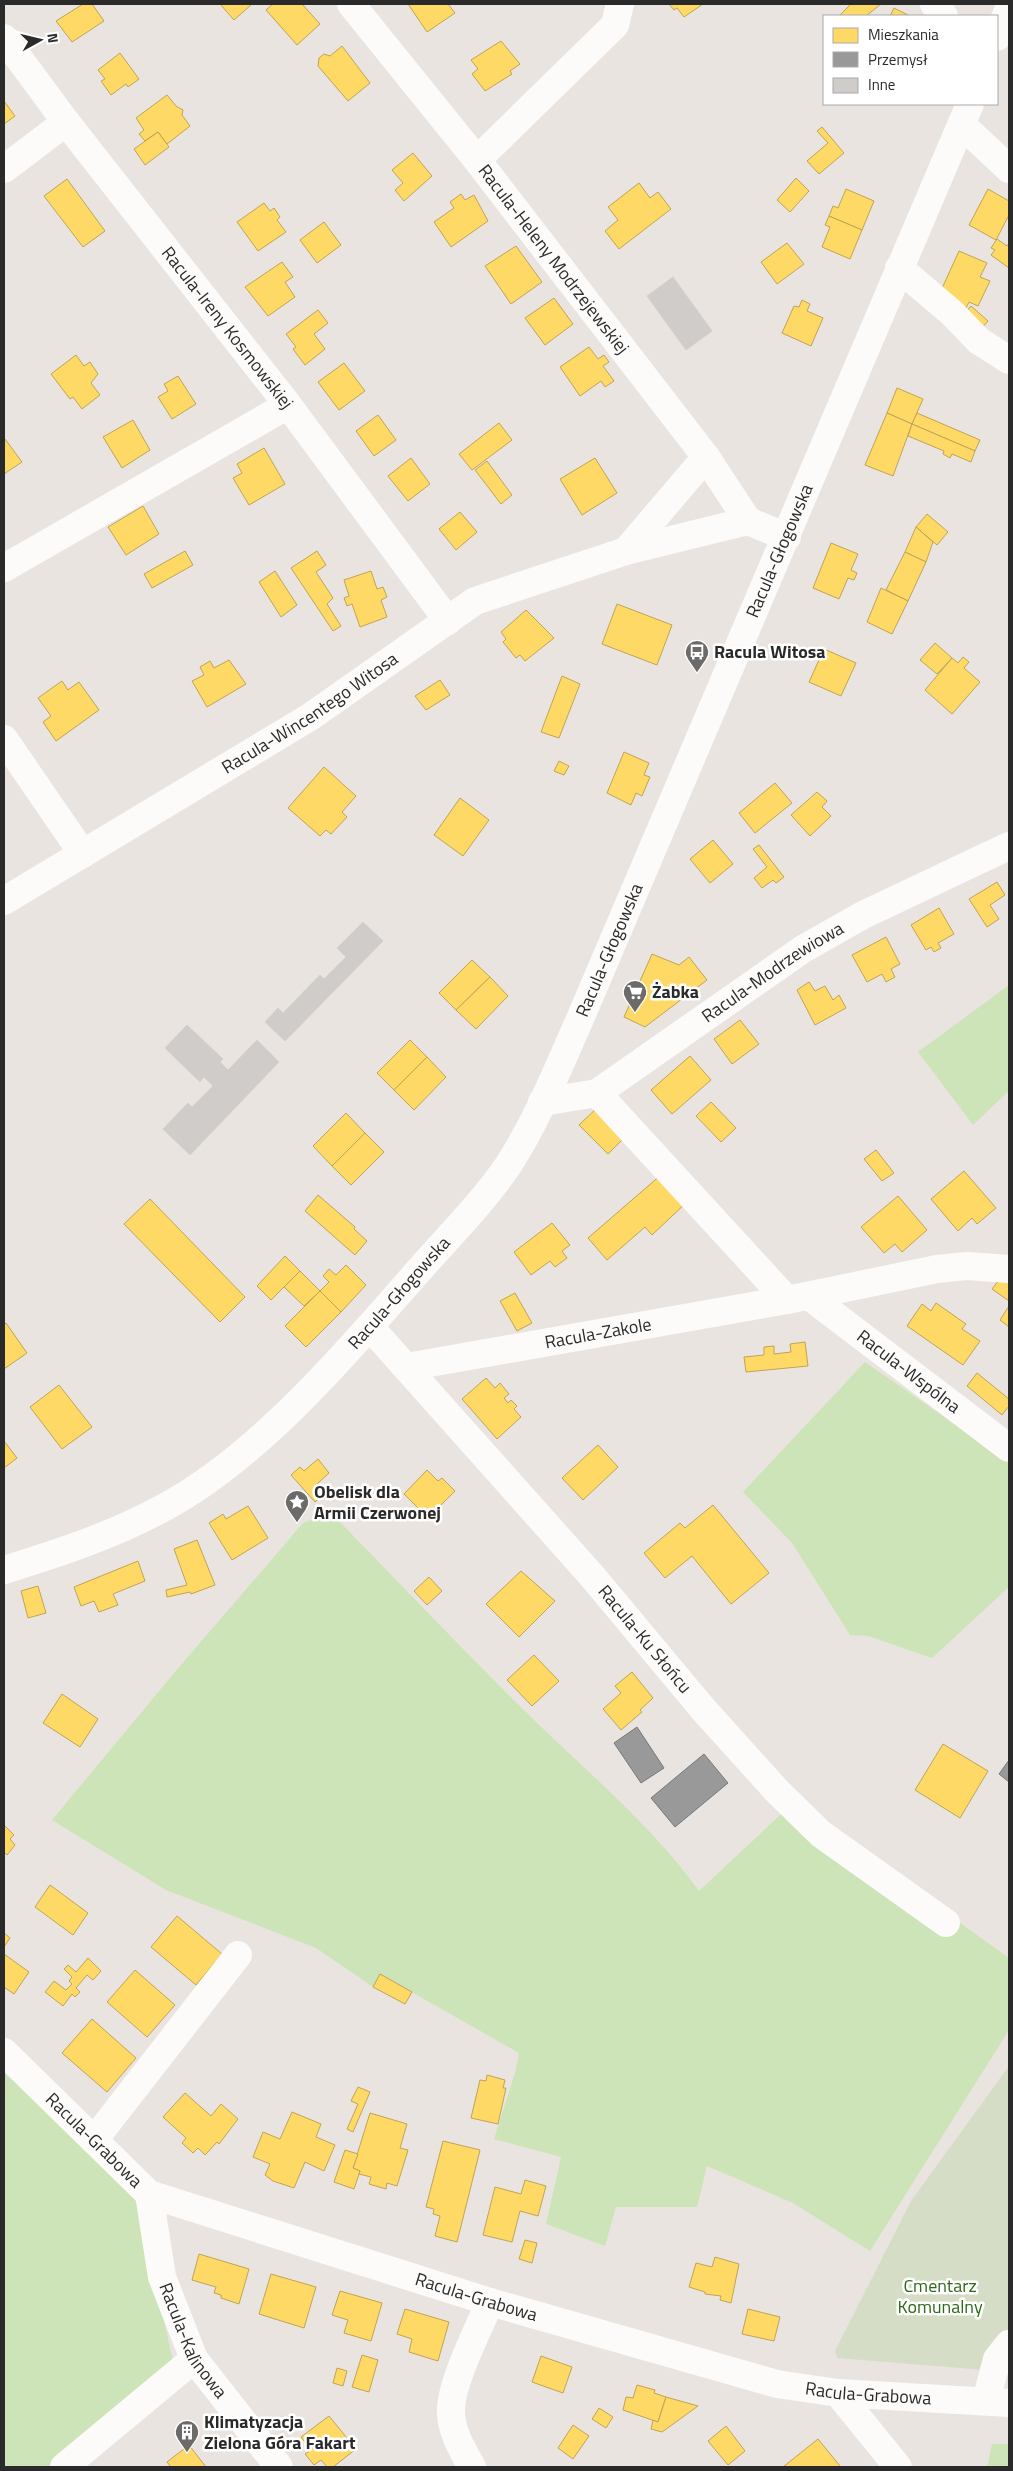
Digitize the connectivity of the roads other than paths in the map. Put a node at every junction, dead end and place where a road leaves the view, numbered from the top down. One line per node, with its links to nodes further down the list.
1 (351, 4): 10 (street, Racula-Heleny Modrzejewskiej)
2 (620, 4): 10 (street)
3 (934, 4): 5 (street)
4 (1009, 8): 6 (street)
5 (943, 15)
6 (998, 35)
7 (4, 38): 9 (street, Racula-Ireny Kosmowskiej)
8 (966, 114): 12 (street, Racula-Głogowska); 13 (street, Racula-Głogowska)
9 (66, 122): 11 (street); 15 (street, Racula-Ireny Kosmowskiej)
10 (477, 160): 16 (street, Racula-Heleny Modrzejewskiej)
11 (4, 169)
12 (1009, 169)
13 (900, 268): 14 (street); 18 (street, Racula-Głogowska)
14 (1009, 360)
15 (288, 405): 20 (street); 21 (street, Racula-Ireny Kosmowskiej)
16 (706, 457): 17 (street, Racula-Heleny Modrzejewskiej); 19 (street)
17 (748, 521): 18 (street); 19 (street, Racula-Wincentego Witosa)
18 (787, 536): 27 (street, Racula-Głogowska)
19 (626, 551): 21 (street, Racula-Wincentego Witosa)
20 (4, 568)
21 (448, 621): 24 (street, Racula-Wincentego Witosa)
22 (4, 739): 24 (street)
23 (1009, 846): 26 (street, Racula-Modrzewiowa)
24 (83, 854): 25 (street, Racula-Wincentego Witosa)
25 (4, 900)
26 (597, 1093): 27 (street, Racula-Modrzewiowa); 29 (street)
27 (542, 1102): 30 (street, Racula-Głogowska)
28 (1009, 1269): 29 (street, Racula-Zakole)
29 (798, 1298): 31 (street, Racula-Zakole); 32 (street, Racula-Wspólna)
30 (370, 1326): 31 (street, Racula-Ku Słońcu); 33 (street, Racula-Głogowska)
31 (407, 1367): 34 (street, Racula-Ku Słońcu)
32 (1009, 1448)
33 (4, 1570)
34 (946, 1922)
35 (238, 1955): 37 (street)
36 (4, 2052): 37 (street, Racula-Grabowa)
37 (94, 2140): 38 (street, Racula-Grabowa)
38 (148, 2194): 39 (street, Racula-Grabowa); 41 (street, Racula-Kalinowa)
39 (490, 2302): 42 (street, Racula-Grabowa); 46 (street)
40 (1009, 2344): 43 (street)
41 (194, 2359): 44 (street); 45 (street, Racula-Kalinowa)
42 (838, 2394): 43 (street, Racula-Grabowa); 47 (street)
43 (998, 2402)
44 (64, 2467)
45 (279, 2467)
46 (472, 2467)
47 (898, 2467)

